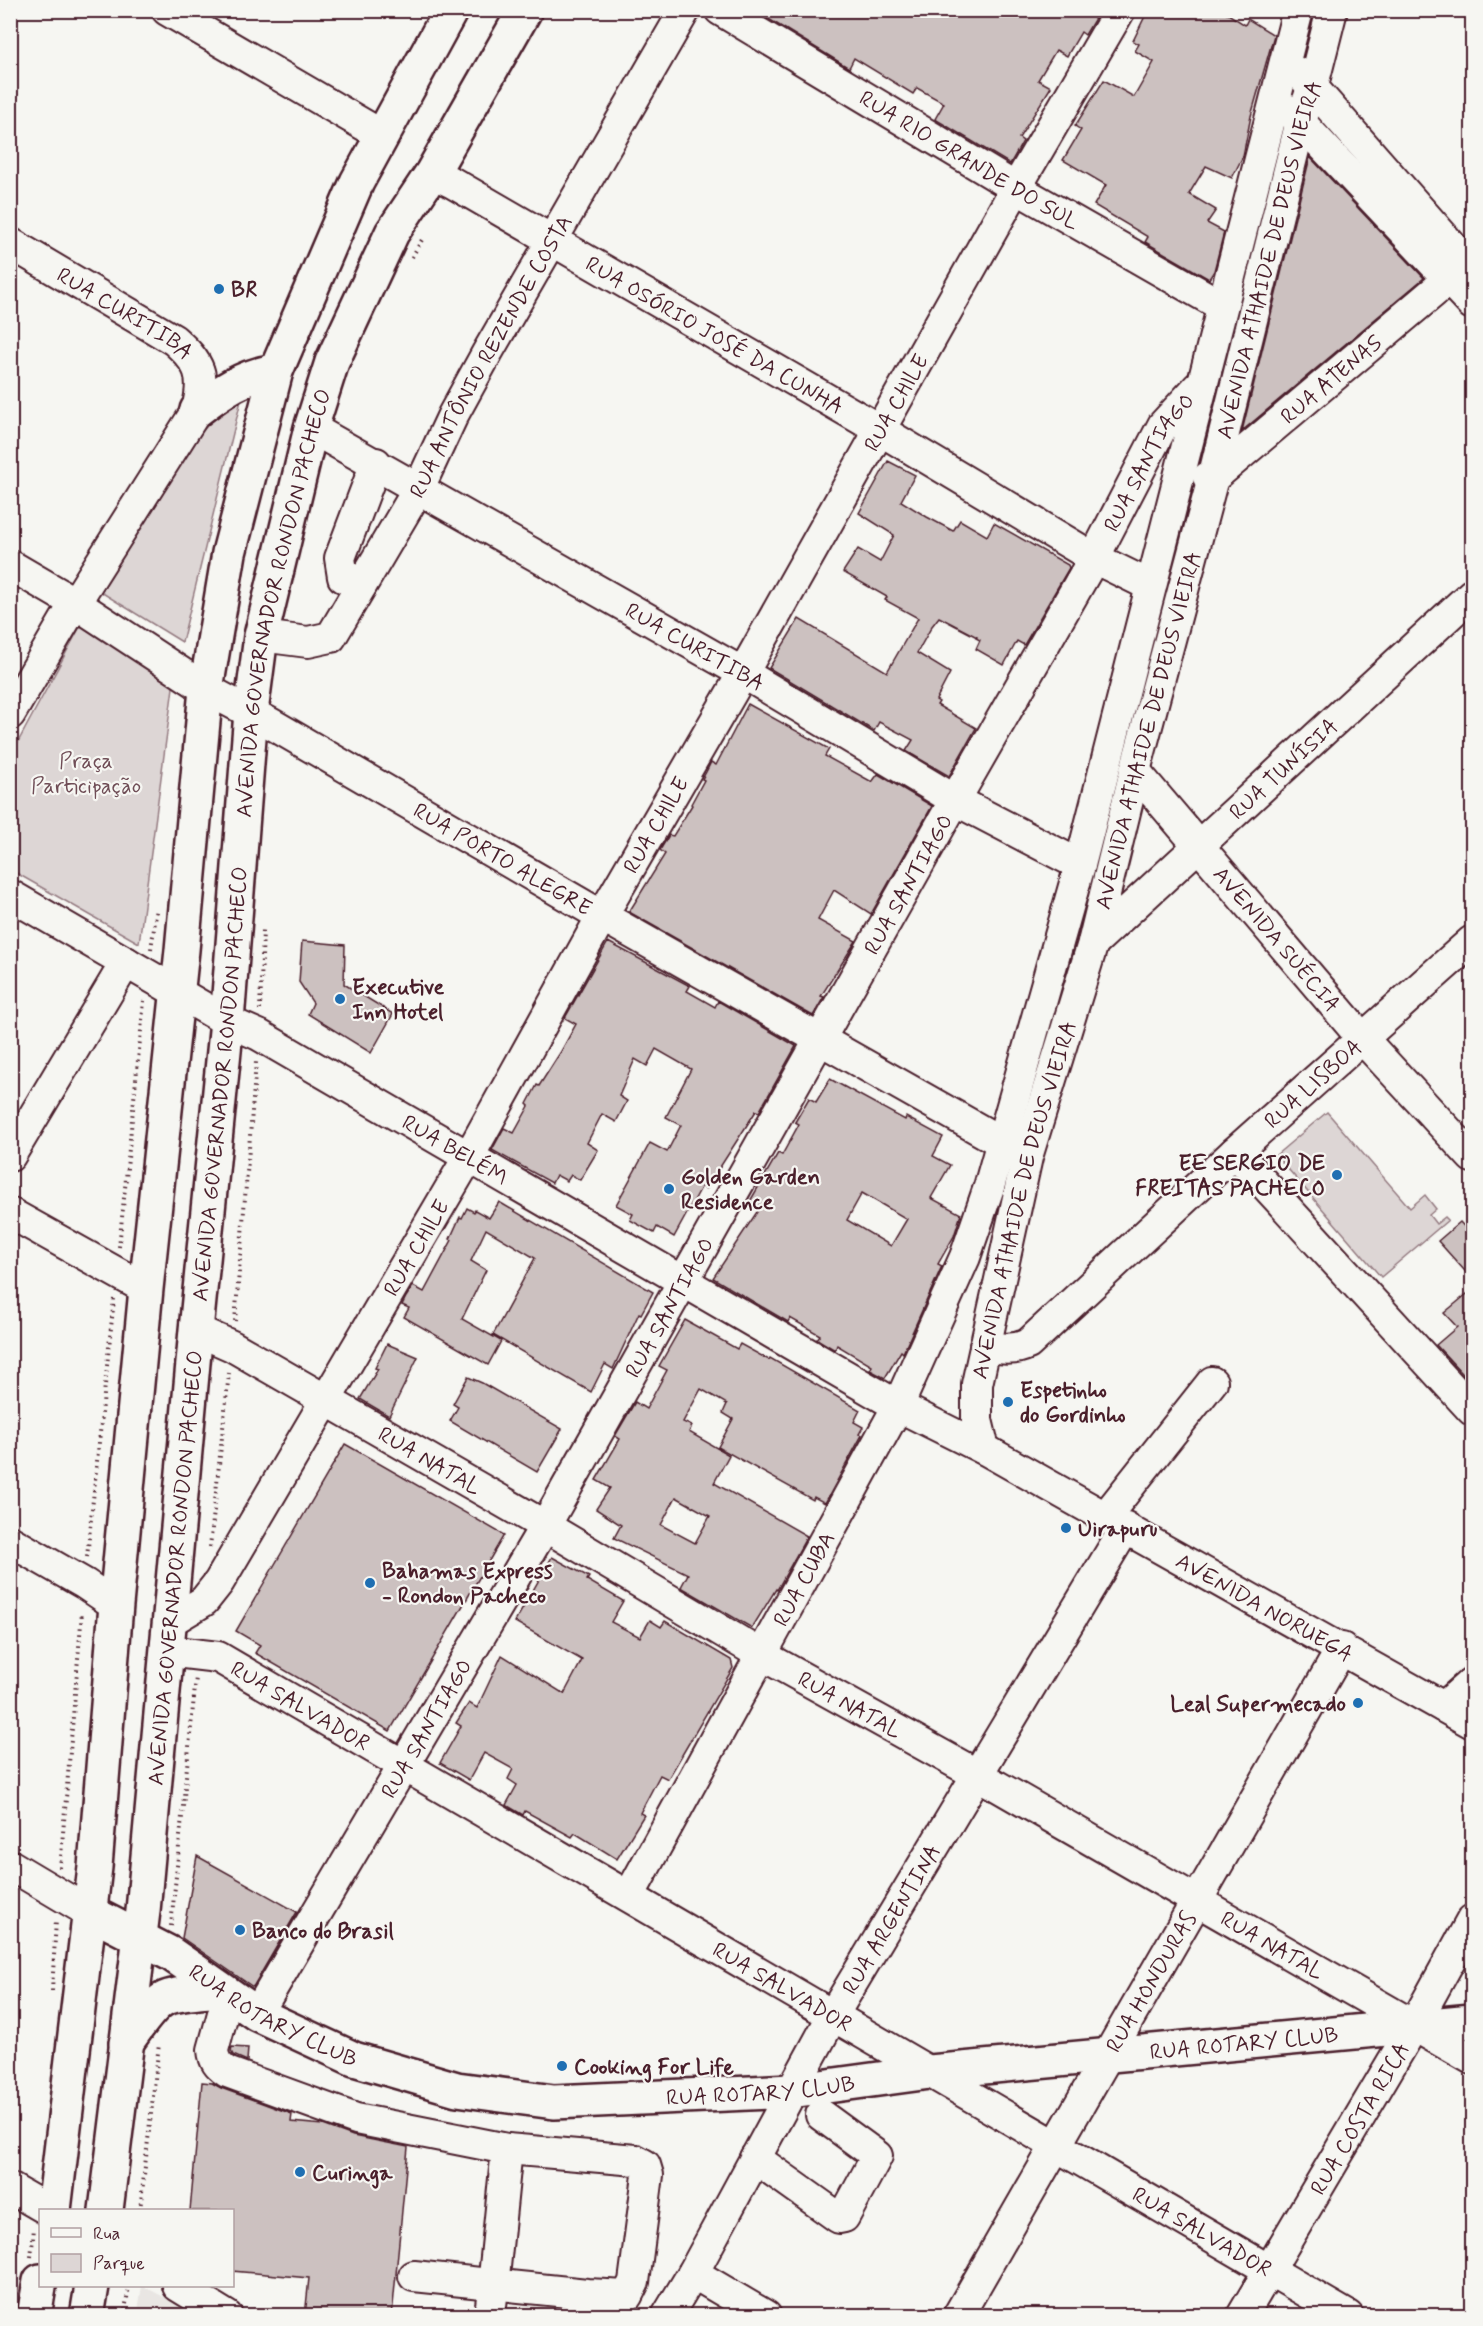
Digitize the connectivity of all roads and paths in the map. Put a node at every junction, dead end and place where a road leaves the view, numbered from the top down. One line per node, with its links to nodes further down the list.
1 (167, 10): 14 (street)
2 (451, 10): 14 (main road)
3 (525, 10): 15 (main road, AVENIDA GOVERNADOR RONDON PACHECO)
4 (685, 10): 18 (street, RUA ANTÔNIO REZENDE COSTA)
5 (720, 10): 16 (street, RUA RIO GRANDE DO SUL)
6 (1120, 10): 16 (street, RUA CHILE)
7 (1354, 10): 9 (street)
8 (1289, 14): 10 (street, AVENIDA ATHAIDE DE DEUS VIEIRA)
9 (1328, 24): 11 (street, AVENIDA ATHAIDE DE DEUS VIEIRA)
10 (1286, 60): 11 (street); 12 (street, AVENIDA ATHAIDE DE DEUS VIEIRA)
11 (1313, 84): 13 (street, AVENIDA ATHAIDE DE DEUS VIEIRA); 21 (street)
12 (1275, 95): 13 (street); 23 (street, AVENIDA ATHAIDE DE DEUS VIEIRA)
13 (1301, 121): 21 (street); 31 (street, AVENIDA ATHAIDE DE DEUS VIEIRA)
14 (383, 136): 24 (main road)
15 (432, 173): 18 (street, RUA OSÓRIO JOSÉ DA CUNHA); 27 (main road, AVENIDA GOVERNADOR RONDON PACHECO)
16 (1016, 188): 23 (street, RUA RIO GRANDE DO SUL); 28 (street, RUA CHILE)
17 (425, 234): 20 (path)
18 (552, 241): 28 (street, RUA OSÓRIO JOSÉ DA CUNHA); 32 (street, RUA ANTÔNIO REZENDE COSTA)
19 (10, 243): 26 (street, RUA CURITIBA)
20 (408, 264)
21 (1465, 266): 22 (street); 31 (street, RUA ATENAS)
22 (1473, 304)
23 (1222, 306): 25 (street, AVENIDA ATHAIDE DE DEUS VIEIRA)
24 (276, 371): 26 (main road); 41 (main road)
25 (1201, 384): 30 (street, AVENIDA ATHAIDE DE DEUS VIEIRA); 33 (street, RUA SANTIAGO)
26 (197, 410): 38 (street)
27 (311, 428): 29 (street, RUA CURITIBA); 39 (main road, AVENIDA GOVERNADOR RONDON PACHECO)
28 (880, 430): 33 (street, RUA OSÓRIO JOSÉ DA CUNHA); 40 (street, RUA CHILE)
29 (376, 463): 32 (street, RUA CURITIBA); 35 (street)
30 (1179, 473): 31 (street); 36 (street, AVENIDA ATHAIDE DE DEUS VIEIRA)
31 (1213, 478): 44 (street, AVENIDA ATHAIDE DE DEUS VIEIRA)
32 (419, 488): 35 (street, RUA ANTÔNIO REZENDE COSTA); 40 (street, RUA CURITIBA)
33 (1094, 558): 36 (street, RUA OSÓRIO JOSÉ DA CUNHA); 45 (street, RUA SANTIAGO)
34 (10, 565): 38 (street, RUA PORTO ALEGRE)
35 (361, 586): 39 (street, RUA ANTÔNIO REZENDE COSTA)
36 (1151, 586): 47 (street, AVENIDA ATHAIDE DE DEUS VIEIRA)
37 (1473, 594): 46 (street, RUA TUNÍSIA)
38 (75, 603): 41 (street, RUA PORTO ALEGRE); 43 (street)
39 (261, 636): 42 (main road, AVENIDA GOVERNADOR RONDON PACHECO)
40 (743, 673): 45 (street, RUA CURITIBA); 49 (street, RUA CHILE)
41 (206, 689): 42 (street, RUA PORTO ALEGRE); 54 (main road)
42 (251, 712): 49 (street, RUA PORTO ALEGRE); 55 (main road, AVENIDA GOVERNADOR RONDON PACHECO)
43 (10, 714)
44 (1135, 771): 46 (street, AVENIDA SUÉCIA); 52 (street, AVENIDA ATHAIDE DE DEUS VIEIRA)
45 (955, 800): 47 (street, RUA CURITIBA); 58 (street, RUA SANTIAGO)
46 (1198, 847): 52 (street, RUA TUNÍSIA); 57 (street, AVENIDA SUÉCIA)
47 (1080, 866): 59 (street, AVENIDA ATHAIDE DE DEUS VIEIRA)
48 (10, 895): 53 (street, RUA BELÉM)
49 (602, 916): 58 (street, RUA PORTO ALEGRE); 64 (street, RUA CHILE)
50 (263, 922): 56 (path)
51 (1473, 940): 57 (street, RUA LISBOA)
52 (1093, 943): 62 (street, AVENIDA ATHAIDE DE DEUS VIEIRA)
53 (126, 962): 54 (street, RUA BELÉM); 61 (street)
54 (177, 992): 55 (street, RUA BELÉM); 68 (main road)
55 (227, 1021): 56 (street, RUA BELÉM); 69 (main road, AVENIDA GOVERNADOR RONDON PACHECO)
56 (259, 1035): 64 (street, RUA BELÉM); 70 (path)
57 (1362, 1038): 60 (street, RUA LISBOA); 63 (street, AVENIDA SUÉCIA)
58 (819, 1040): 59 (street, RUA PORTO ALEGRE); 67 (street, RUA SANTIAGO)
59 (1001, 1143): 62 (street, RUA PORTO ALEGRE); 66 (street, AVENIDA ATHAIDE DE DEUS VIEIRA)
60 (1235, 1152): 71 (street, RUA LISBOA); 76 (street)
61 (10, 1156)
62 (1027, 1157): 71 (street, AVENIDA ATHAIDE DE DEUS VIEIRA)
63 (1473, 1157)
64 (468, 1158): 67 (street, RUA BELÉM); 74 (street, RUA CHILE)
65 (10, 1213): 68 (street)
66 (965, 1257): 75 (street, RUA CUBA)
67 (683, 1283): 75 (street, RUA BELÉM); 80 (street, RUA SANTIAGO)
68 (138, 1285): 83 (main road)
69 (196, 1330): 70 (street, RUA NATAL); 84 (main road, AVENIDA GOVERNADOR RONDON PACHECO)
70 (232, 1346): 74 (street, RUA NATAL); 82 (path)
71 (985, 1346): 73 (street, AVENIDA ATHAIDE DE DEUS VIEIRA)
72 (1212, 1382): 79 (street, RUA ARGENTINA)
73 (977, 1384): 77 (street); 78 (street, AVENIDA ATHAIDE DE DEUS VIEIRA)
74 (325, 1401): 80 (street, RUA NATAL); 84 (street, RUA CHILE)
75 (898, 1406): 77 (street, AVENIDA NORUEGA); 86 (street, RUA CUBA)
76 (1473, 1410)
77 (935, 1424): 78 (street, AVENIDA NORUEGA)
78 (984, 1449): 79 (street, AVENIDA NORUEGA)
79 (1116, 1522): 85 (street, AVENIDA NORUEGA); 91 (street, RUA ARGENTINA)
80 (545, 1526): 86 (street, RUA NATAL); 90 (street, RUA SANTIAGO)
81 (10, 1541): 83 (street)
82 (209, 1554)
83 (116, 1605): 95 (main road)
84 (188, 1646): 90 (street, RUA SALVADOR); 97 (main road, AVENIDA GOVERNADOR RONDON PACHECO); 98 (path)
85 (1342, 1648): 88 (street, AVENIDA NORUEGA); 94 (street, RUA HONDURAS)
86 (762, 1655): 91 (street, RUA NATAL); 93 (street, RUA CUBA)
87 (1473, 1682): 88 (street)
88 (1444, 1707): 89 (street, AVENIDA NORUEGA)
89 (1473, 1723)
90 (404, 1765): 93 (street, RUA SALVADOR); 101 (street, RUA SANTIAGO)
91 (978, 1776): 94 (street, RUA NATAL); 102 (street, RUA ARGENTINA)
92 (10, 1865): 95 (street)
93 (629, 1896): 102 (street, RUA SALVADOR)
94 (1196, 1901): 104 (street, RUA NATAL); 106 (street, RUA HONDURAS)
95 (89, 1912): 97 (main road, RUA ROTARY CLUB); 116 (main road)
96 (1473, 1920): 104 (street, RUA COSTA RICA)
97 (139, 1938): 98 (main road, RUA ROTARY CLUB); 105 (main road, AVENIDA GOVERNADOR RONDON PACHECO)
98 (168, 1953): 99 (main road, RUA ROTARY CLUB)
99 (225, 1992): 100 (main road); 101 (main road, RUA ROTARY CLUB); 112 (street)
100 (164, 1999): 105 (main road); 118 (path)
101 (257, 2014): 109 (main road, RUA ROTARY CLUB)
102 (833, 2015): 108 (street, RUA SALVADOR); 109 (street, RUA ARGENTINA)
103 (1473, 2021): 104 (main road, RUA ROTARY CLUB)
104 (1413, 2027): 106 (main road, RUA ROTARY CLUB); 107 (street, RUA NATAL); 119 (street, RUA COSTA RICA)
105 (126, 2043): 117 (main road, AVENIDA GOVERNADOR RONDON PACHECO)
106 (1110, 2055): 108 (main road, RUA ROTARY CLUB); 111 (street, RUA HONDURAS)
107 (1473, 2059)
108 (930, 2072): 109 (main road, RUA ROTARY CLUB); 111 (street, RUA SALVADOR)
109 (791, 2091): 113 (street, RUA ARGENTINA)
110 (821, 2115): 113 (street)
111 (1057, 2146): 119 (street, RUA SALVADOR); 134 (street, RUA HONDURAS)
112 (507, 2149): 122 (street); 122 (street)
113 (755, 2158): 120 (street, RUA ARGENTINA)
114 (10, 2188): 115 (street)
115 (45, 2209)
116 (54, 2209)
117 (106, 2209)
118 (140, 2209)
119 (1269, 2270): 135 (street, RUA COSTA RICA); 136 (street, RUA SALVADOR)
120 (693, 2273): 132 (street, RUA ARGENTINA); 133 (street)
121 (414, 2276): 122 (street)
122 (493, 2284): 131 (street)
123 (39, 2287): 127 (main road)
124 (93, 2287): 128 (main road)
125 (129, 2287): 129 (path)
126 (180, 2287): 130 (street)
127 (34, 2316)
128 (87, 2316)
129 (123, 2316)
130 (227, 2316)
131 (490, 2316)
132 (667, 2316)
133 (766, 2316)
134 (958, 2316)
135 (1242, 2316)
136 (1348, 2316)

